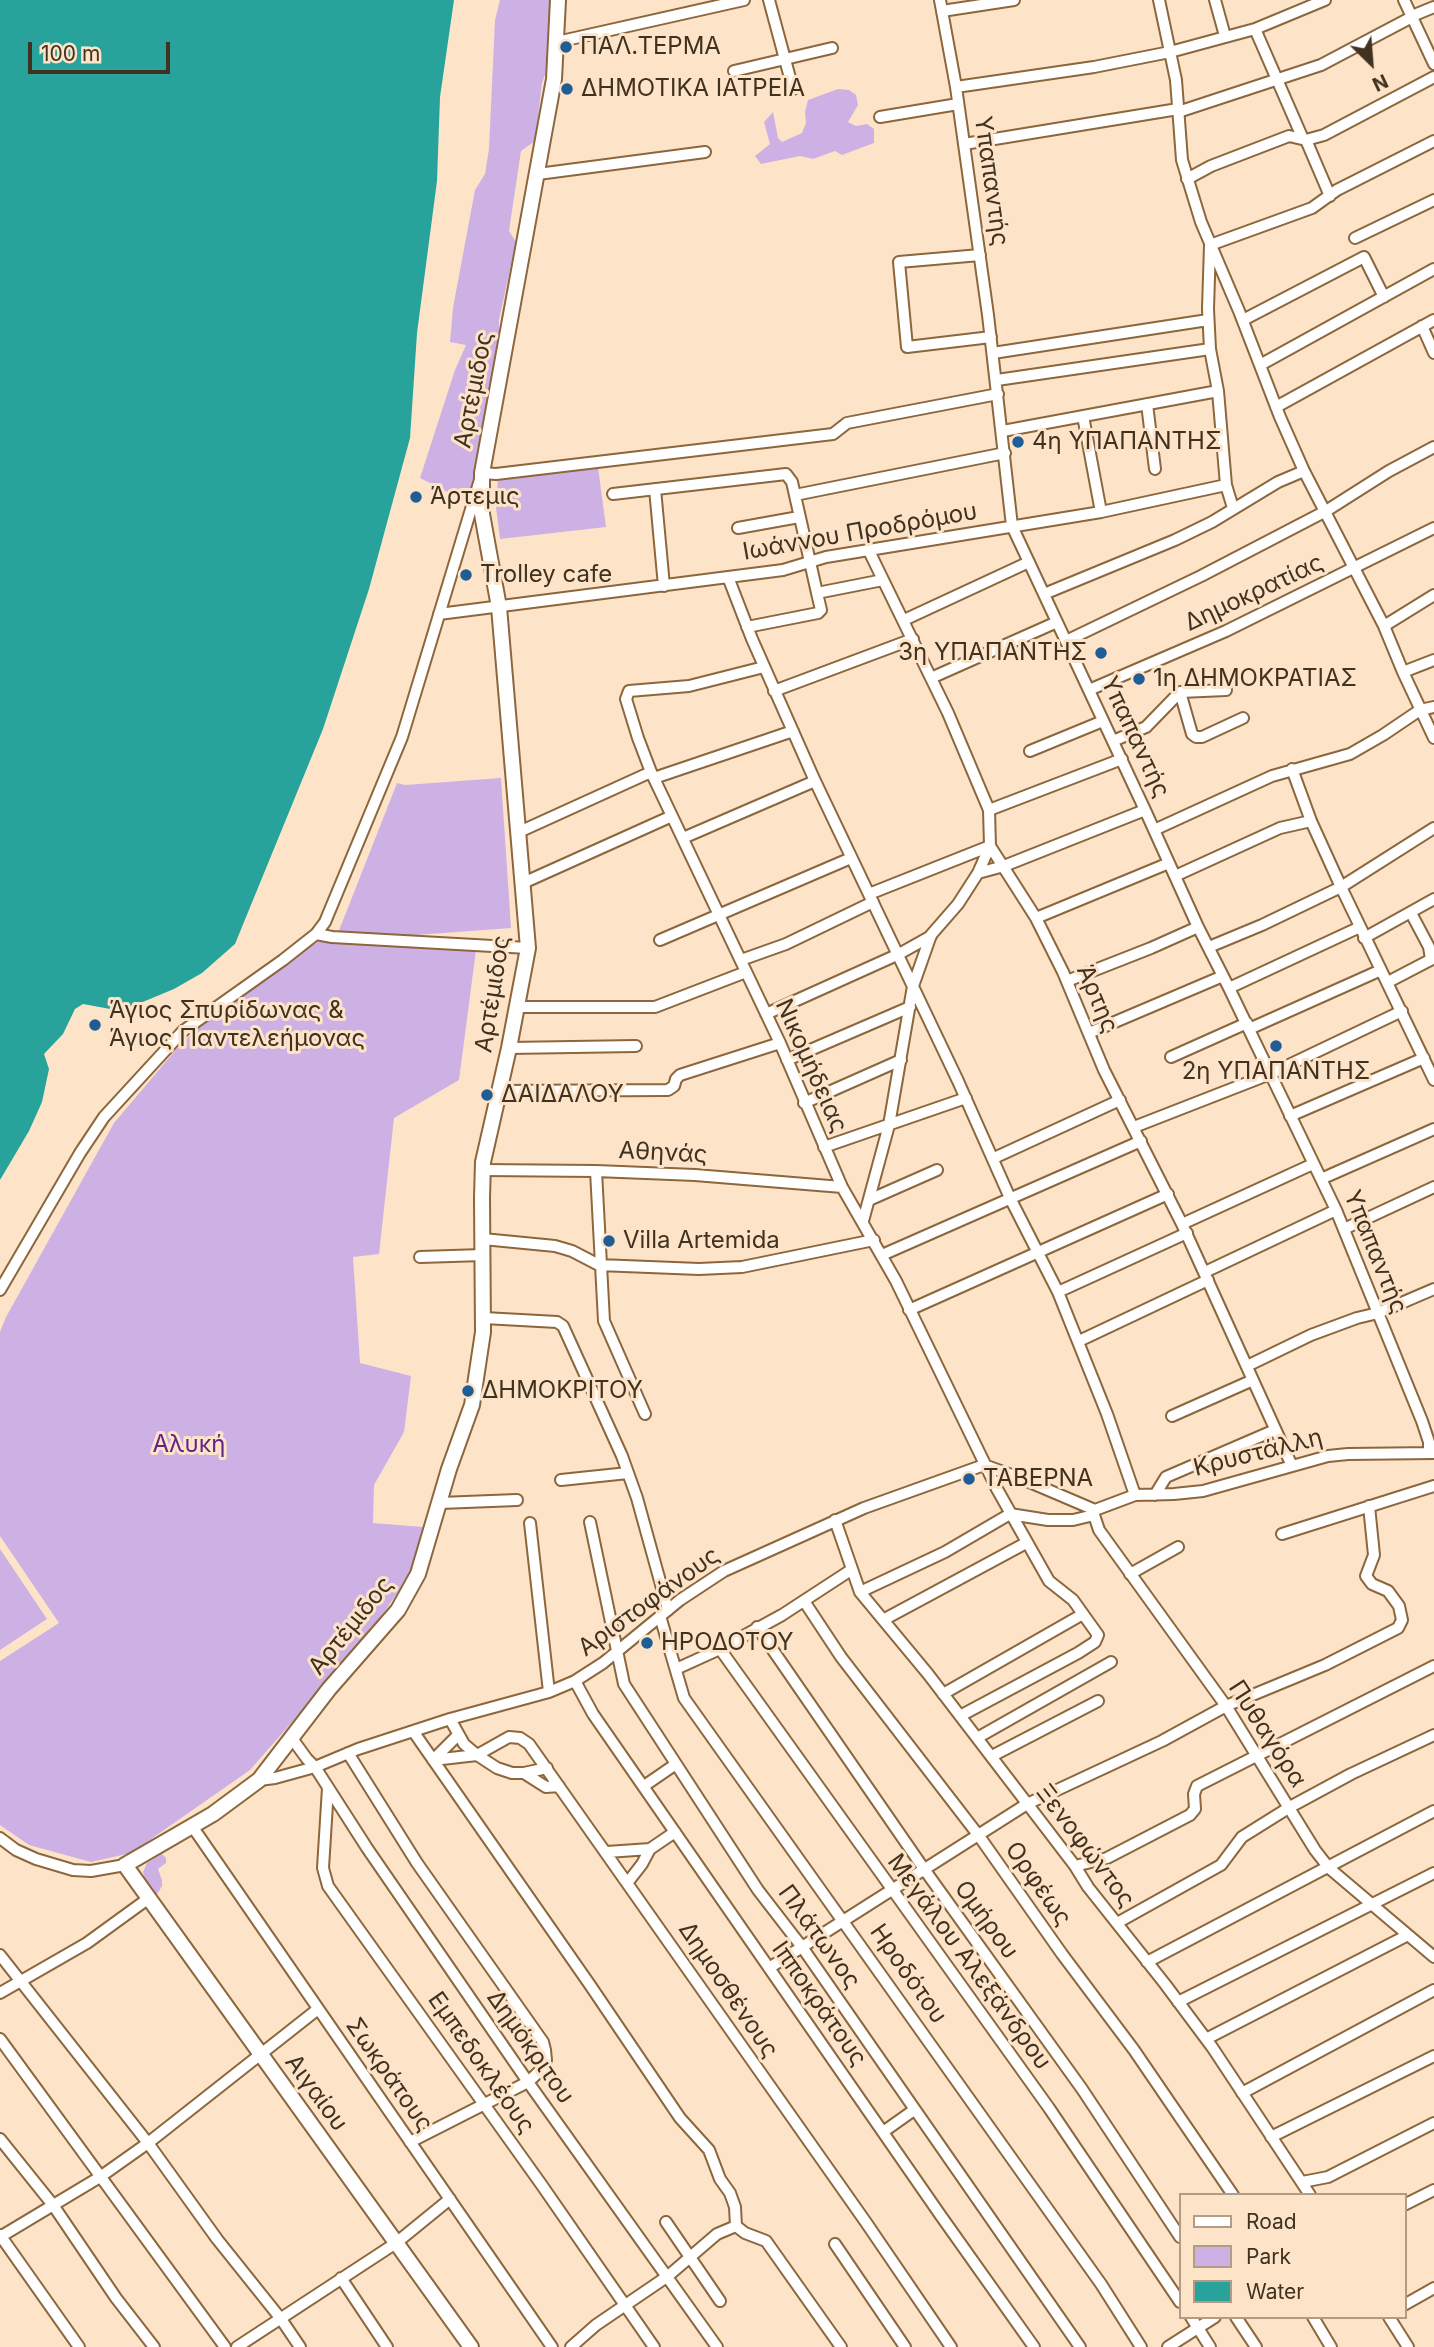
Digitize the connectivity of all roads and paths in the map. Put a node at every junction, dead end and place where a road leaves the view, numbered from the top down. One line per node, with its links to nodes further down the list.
1 (558, 0): 15 (main road, Αρτέμιδος)
2 (744, 0): 15 (street)
3 (769, 0): 18 (street)
4 (1014, 0): 9 (street)
5 (1159, 0): 17 (street)
6 (1215, 0): 14 (street)
7 (1325, 0): 13 (street)
8 (1404, 0): 12 (street)
9 (997, 1): 10 (street)
10 (941, 6): 23 (street, Υπαπαντής)
11 (1434, 7): 12 (street)
12 (1412, 17): 19 (street); 22 (street)
13 (1255, 29): 14 (street); 22 (street)
14 (1225, 36): 17 (street)
15 (557, 42): 32 (main road, Αρτέμιδος)
16 (832, 48): 18 (street)
17 (1170, 52): 23 (street); 26 (street)
18 (785, 58): 20 (street); 24 (street)
19 (1434, 64)
20 (734, 71)
21 (1434, 77): 28 (street)
22 (1278, 79): 26 (street); 28 (street)
23 (956, 87): 25 (street, Υπαπαντής)
24 (793, 89)
25 (958, 104): 27 (street); 30 (street, Υπαπαντής)
26 (1178, 111): 30 (street); 33 (street)
27 (880, 117)
28 (1305, 140): 33 (street); 34 (street)
29 (1434, 141): 34 (street)
30 (964, 144): 38 (street, Υπαπαντής)
31 (705, 152): 32 (street)
32 (538, 174): 61 (main road, Αρτέμιδος)
33 (1187, 179): 37 (street)
34 (1330, 196): 37 (street)
35 (1434, 200): 36 (street)
36 (1355, 238)
37 (1210, 246): 41 (street); 42 (street)
38 (980, 255): 45 (street, Υπαπαντής); 45 (street)
39 (1434, 269): 40 (street)
40 (1384, 297): 42 (street); 49 (street)
41 (1208, 320): 46 (street); 47 (street)
42 (1243, 320): 49 (street)
43 (1434, 320): 44 (street)
44 (1422, 326): 48 (street); 54 (street)
45 (991, 337): 47 (street, Υπαπαντής)
46 (1210, 349): 50 (street); 51 (street)
47 (993, 353): 50 (street, Υπαπαντής)
48 (1434, 353)
49 (1260, 365): 54 (street)
50 (997, 380): 52 (street, Υπαπαντής)
51 (1218, 391): 53 (street); 62 (street)
52 (998, 394): 56 (street, Υπαπαντής); 61 (street)
53 (1147, 404): 55 (street); 59 (street)
54 (1276, 407): 60 (street)
55 (1083, 416): 56 (street); 68 (street)
56 (1003, 431): 58 (street, Υπαπαντής)
57 (1434, 447): 67 (street)
58 (1005, 453): 65 (street); 70 (street, Υπαπαντής)
59 (1155, 469)
60 (1304, 471): 66 (street); 67 (street)
61 (482, 473): 83 (main road, Αρτέμιδος); 84 (street)
62 (1226, 485): 66 (street); 68 (street, Ιωάννου Προδρόμου)
63 (655, 489): 64 (street); 65 (street); 79 (street)
64 (613, 494)
65 (795, 495): 69 (street)
66 (1233, 508): 81 (street)
67 (1326, 511): 76 (street); 90 (street)
68 (1101, 512): 70 (street, Ιωάννου Προδρόμου)
69 (799, 517): 71 (street); 74 (street)
70 (1012, 527): 73 (street, Ιωάννου Προδρόμου); 75 (street, Υπαπαντής)
71 (738, 528)
72 (1434, 528): 76 (street, Δημοκρατίας)
73 (869, 551): 74 (street, Ιωάννου Προδρόμου); 78 (street)
74 (809, 562): 77 (street, Ιωάννου Προδρόμου); 80 (street)
75 (1029, 562): 81 (street, Υπαπαντής); 85 (street)
76 (1354, 568): 88 (street); 95 (street, Δημοκρατίας)
77 (728, 577): 79 (street, Ιωάννου Προδρόμου); 87 (street)
78 (883, 580): 80 (street); 85 (street)
79 (664, 586): 83 (street, Ιωάννου Προδρόμου)
80 (817, 593): 87 (street)
81 (1044, 594): 86 (street, Υπαπαντής)
82 (1434, 595): 88 (street)
83 (499, 607): 84 (street, Ιωάννου Προδρόμου); 117 (main road, Αρτέμιδος)
84 (439, 614): 134 (street)
85 (904, 620): 89 (street)
86 (1057, 622): 90 (street, Υπαπαντής); 94 (street)
87 (747, 626): 92 (street)
88 (1384, 626): 93 (street)
89 (913, 639): 94 (street); 97 (street)
90 (1066, 640): 95 (street, Υπαπαντής)
91 (1434, 660): 93 (street)
92 (764, 667): 97 (street); 109 (street, Νικομήδειας)
93 (1403, 672): 100 (street)
94 (931, 678): 111 (street)
95 (1089, 690): 102 (street, Υπαπαντής)
96 (1226, 690): 98 (street)
97 (774, 691): 103 (street)
98 (1180, 692): 101 (street); 105 (street)
99 (1434, 707): 100 (street)
100 (1420, 710): 104 (street); 108 (street)
101 (1243, 718)
102 (1103, 721): 105 (street, Υπαπαντής); 106 (street)
103 (793, 731): 109 (street); 110 (street)
104 (1434, 738)
105 (1113, 741): 107 (street, Υπαπαντής)
106 (1030, 751)
107 (1122, 759): 111 (street); 112 (street, Υπαπαντής)
108 (1292, 769): 114 (street); 116 (street)
109 (652, 775): 113 (street, Νικομήδειας); 117 (street)
110 (815, 781): 118 (street); 120 (street)
111 (989, 810): 119 (street)
112 (1145, 810): 116 (street, Υπαπαντής); 122 (street)
113 (672, 817): 118 (street, Νικομήδειας); 125 (street)
114 (1311, 821): 124 (street); 126 (street)
115 (1434, 828): 126 (street)
116 (1154, 830): 121 (street, Υπαπαντής)
117 (519, 832): 125 (main road, Αρτέμιδος)
118 (682, 838): 130 (street, Νικομήδειας)
119 (990, 846): 122 (street, Άρτης); 123 (street); 127 (street)
120 (851, 858): 127 (street); 130 (street)
121 (1169, 863): 124 (street, Υπαπαντής); 131 (street)
122 (1004, 866): 123 (street); 131 (street, Άρτης)
123 (978, 873): 135 (street)
124 (1175, 876): 132 (street, Υπαπαντής)
125 (523, 883): 138 (main road, Αρτέμιδος)
126 (1341, 887): 133 (street); 137 (street)
127 (871, 898): 139 (street); 141 (street)
128 (1434, 899): 129 (street)
129 (1411, 913): 133 (street); 140 (street)
130 (719, 915): 136 (street); 141 (street, Νικομήδειας)
131 (1037, 918): 145 (street, Άρτης)
132 (1198, 927): 137 (street, Υπαπαντής); 145 (street)
133 (1362, 932): 142 (street); 148 (street)
134 (316, 934): 138 (street); 198 (street)
135 (931, 935): 139 (street); 147 (street)
136 (660, 940)
137 (1209, 947): 144 (street, Υπαπαντής)
138 (528, 948): 149 (main road, Αρτέμιδος)
139 (899, 954): 147 (street); 152 (street)
140 (1433, 959): 146 (street)
141 (741, 960): 143 (street, Νικομήδειας)
142 (1381, 970): 146 (street); 153 (street)
143 (746, 972): 149 (street); 152 (street, Νικομήδειας)
144 (1223, 976): 148 (street, Υπαπαντής); 154 (street)
145 (1067, 982): 154 (street, Άρτης)
146 (1388, 982): 151 (street)
147 (913, 986): 150 (street); 165 (street)
148 (1229, 988): 153 (street, Υπαπαντής)
149 (517, 1007): 157 (main road, Αρτέμιδος)
150 (910, 1007): 160 (street); 161 (street)
151 (1402, 1011): 159 (street); 162 (street)
152 (766, 1014): 155 (street, Νικομήδειας)
153 (1247, 1026): 158 (street); 162 (street, Υπαπαντής)
154 (1089, 1033): 166 (street, Άρτης)
155 (780, 1042): 160 (street, Νικομήδειας); 164 (street)
156 (636, 1046): 157 (street)
157 (509, 1048): 164 (main road, Αρτέμιδος)
158 (1171, 1057)
159 (1424, 1058): 163 (street); 168 (street)
160 (787, 1060): 167 (street, Νικομήδειας)
161 (901, 1060): 167 (street); 169 (street)
162 (1270, 1074): 168 (street, Υπαπαντής); 170 (street)
163 (1434, 1080)
164 (498, 1091): 176 (main road, Αρτέμιδος)
165 (966, 1098): 169 (street); 174 (street)
166 (1120, 1100): 170 (street, Άρτης); 174 (street)
167 (804, 1103): 173 (street, Νικομήδειας)
168 (1290, 1115): 175 (street, Υπαπαντής)
169 (889, 1125): 173 (street); 184 (street)
170 (1134, 1127): 172 (street, Άρτης)
171 (1434, 1129): 179 (street)
172 (1141, 1142): 182 (street, Άρτης); 183 (street)
173 (824, 1147): 180 (street, Νικομήδειας)
174 (994, 1158): 183 (street)
175 (1313, 1164): 179 (street, Υπαπαντής); 187 (street)
176 (482, 1170): 178 (street, Αθηνάς); 189 (main road, Αρτέμιδος)
177 (937, 1170): 184 (street)
178 (596, 1171): 180 (street, Αθηνάς); 195 (street)
179 (1321, 1179): 185 (street, Υπαπαντής)
180 (842, 1187): 186 (street, Νικομήδειας)
181 (1434, 1187): 188 (street)
182 (1168, 1195): 187 (street, Άρτης); 191 (street)
183 (1010, 1198): 191 (street); 193 (street)
184 (869, 1200): 186 (street)
185 (1336, 1210): 188 (street, Υπαπαντής); 196 (street)
186 (863, 1222): 190 (street, Νικομήδειας)
187 (1184, 1228): 196 (street, Άρτης); 199 (street)
188 (1344, 1229): 201 (street, Υπαπαντής)
189 (483, 1239): 192 (main road, Αρτέμιδος); 195 (street)
190 (874, 1240): 193 (street, Νικομήδειας); 195 (street)
191 (1036, 1252): 199 (street); 200 (street)
192 (483, 1255): 194 (street); 202 (main road, Αρτέμιδος)
193 (882, 1255): 200 (street, Νικομήδειας)
194 (420, 1257)
195 (599, 1265): 206 (street)
196 (1207, 1276): 203 (street); 204 (street, Άρτης)
197 (1434, 1289): 201 (street)
198 (0, 1290)
199 (1058, 1292): 203 (street)
200 (909, 1310): 212 (street, Νικομήδειας)
201 (1378, 1314): 204 (street); 209 (street, Υπαπαντής)
202 (484, 1318): 214 (street, Ηροδότου); 220 (main road, Αρτέμιδος)
203 (1079, 1341): 217 (street)
204 (1247, 1366): 205 (street, Άρτης)
205 (1253, 1380): 207 (street); 210 (street, Άρτης)
206 (645, 1414)
207 (1172, 1416)
208 (1434, 1416): 209 (street)
209 (1422, 1421): 211 (street, Υπαπαντής)
210 (1275, 1430): 213 (street, Άρτης); 218 (street)
211 (1431, 1453): 213 (street, Κρυστάλλη)
212 (984, 1465): 222 (street); 223 (street, Νικομήδειας); 224 (street, Αριστοφάνους)
213 (1292, 1466): 218 (street, Κρυστάλλη)
214 (628, 1473): 215 (street); 234 (street, Ηροδότου)
215 (562, 1480)
216 (1434, 1486): 221 (street)
217 (1135, 1495): 218 (street, Κρυστάλλη); 222 (street, Κρυστάλλη)
218 (1155, 1495)
219 (517, 1500): 220 (street)
220 (440, 1503): 253 (main road, Αρτέμιδος)
221 (1369, 1506): 227 (street); 247 (street)
222 (1094, 1513): 223 (street, Κρυστάλλη); 231 (street, Πυθαγόρα)
223 (1010, 1514): 228 (street, Νικομήδειας); 232 (street)
224 (835, 1520): 230 (street, Ξενοφώντος); 234 (street, Αριστοφάνους)
225 (590, 1522): 239 (street, Πλάτωνος)
226 (530, 1523): 244 (street)
227 (1282, 1534)
228 (1026, 1543): 235 (street, Νικομήδειας); 236 (street)
229 (1178, 1547): 231 (street)
230 (851, 1570): 232 (street, Ξενοφώντος); 233 (street)
231 (1130, 1574): 247 (street, Πυθαγόρα)
232 (860, 1592): 236 (street, Ξενοφώντος)
233 (804, 1601): 237 (street); 273 (street, Ορφέως)
234 (664, 1613): 239 (street, Αριστοφάνους); 242 (street, Ηροδότου)
235 (1083, 1614): 245 (street); 248 (street, Νικομήδειας)
236 (883, 1620): 245 (street, Ξενοφώντος)
237 (757, 1628): 238 (street); 280 (street, Ομήρου)
238 (720, 1649): 242 (street); 283 (street, Μεγάλου Αλεξάνδρου)
239 (616, 1652): 243 (street, Αριστοφάνους); 260 (street, Πλάτωνος)
240 (1111, 1662): 254 (street)
241 (1434, 1666): 257 (street)
242 (676, 1670): 286 (street, Ηροδότου)
243 (575, 1681): 244 (street, Αριστοφάνους); 266 (street, Ιπποκράτους)
244 (549, 1692): 249 (street, Αριστοφάνους)
245 (943, 1694): 248 (street, Ξενοφώντος)
246 (1098, 1700): 258 (street)
247 (1226, 1706): 257 (street, Πυθαγόρα); 268 (street)
248 (960, 1716): 254 (street, Ξενοφώντος)
249 (450, 1718): 250 (street, Αριστοφάνους); 251 (street)
250 (413, 1731): 255 (street, Αριστοφάνους); 259 (street)
251 (458, 1735): 256 (street); 259 (street)
252 (1434, 1735): 269 (street)
253 (291, 1737): 261 (street, Δημόκριτου); 264 (main road, Αρτέμιδος)
254 (977, 1738): 258 (street, Ξενοφώντος)
255 (348, 1754): 261 (street, Αριστοφάνους); 303 (street)
256 (477, 1755): 259 (street); 262 (street, Δημοσθένους); 263 (street)
257 (1257, 1755): 269 (street, Πυθαγόρα); 278 (street)
258 (992, 1756): 268 (street, Ξενοφώντος)
259 (433, 1760): 322 (street)
260 (676, 1764): 266 (street); 289 (street, Πλάτωνος)
261 (315, 1767): 264 (street, Αριστοφάνους); 267 (street, Δημόκριτου)
262 (547, 1768): 263 (street); 265 (street, Δημοσθένους)
263 (524, 1773): 265 (street)
264 (259, 1780): 271 (main road, Αρτέμιδος)
265 (559, 1786): 276 (street, Δημοσθένους)
266 (644, 1786): 272 (street, Ιπποκράτους)
267 (328, 1788): 303 (street, Δημόκριτου); 305 (street, Εμπεδοκλέους)
268 (1027, 1804): 273 (street); 278 (street, Ξενοφώντος)
269 (1290, 1807): 279 (street, Πυθαγόρα); 287 (street)
270 (1434, 1811): 279 (street)
271 (192, 1826): 277 (main road, Αρτέμιδος); 298 (street, Σωκράτους)
272 (675, 1832): 275 (street); 293 (street, Ιπποκράτους)
273 (979, 1836): 280 (street); 316 (street, Ορφέως)
274 (0, 1838): 277 (street)
275 (650, 1849): 276 (street); 282 (street)
276 (607, 1853): 282 (street, Δημοσθένους)
277 (125, 1865): 284 (main road, Αιγαίου)
278 (1075, 1866): 287 (street, Ξενοφώντος)
279 (1329, 1868): 285 (street, Πυθαγόρα); 292 (street)
280 (924, 1869): 283 (street); 323 (street, Ομήρου)
281 (1434, 1872): 285 (street)
282 (628, 1882): 355 (street, Δημοσθένους)
283 (891, 1890): 286 (street); 331 (street, Μεγάλου Αλεξάνδρου)
284 (149, 1898): 294 (street); 301 (main road, Αιγαίου)
285 (1371, 1906): 288 (street, Πυθαγόρα); 297 (street)
286 (844, 1920): 289 (street); 358 (street, Ηροδότου)
287 (1117, 1923): 292 (street, Ξενοφώντος)
288 (1406, 1936): 291 (street, Πυθαγόρα); 300 (street)
289 (802, 1947): 293 (street); 306 (street, Πλάτωνος)
290 (0, 1955): 294 (street)
291 (1434, 1957)
292 (1147, 1962): 297 (street, Ξενοφώντος)
293 (769, 1968): 308 (street, Ιπποκράτους)
294 (20, 1981): 296 (street); 312 (street)
295 (1434, 1990): 304 (street)
296 (0, 1993)
297 (1178, 2002): 300 (street, Ξενοφώντος)
298 (318, 2009): 301 (street); 311 (street, Σωκράτους)
299 (0, 2039): 313 (street)
300 (1206, 2039): 304 (street, Ξενοφώντος)
301 (260, 2054): 312 (street); 325 (main road, Αιγαίου)
302 (1434, 2056): 309 (street)
303 (528, 2082): 305 (street); 328 (street, Δημόκριτου)
304 (1242, 2093): 309 (street, Ξενοφώντος)
305 (483, 2104): 311 (street); 334 (street, Εμπεδοκλέους)
306 (915, 2110): 308 (street); 357 (street, Πλάτωνος)
307 (1434, 2123): 314 (street)
308 (883, 2132): 356 (street, Ιπποκράτους)
309 (1271, 2137): 314 (street, Ξενοφώντος)
310 (0, 2139): 320 (street)
311 (410, 2142): 318 (street, Σωκράτους)
312 (148, 2143): 313 (street); 335 (street)
313 (100, 2177): 320 (street); 344 (street)
314 (1302, 2182): 317 (street, Ξενοφώντος)
315 (1434, 2190): 319 (street)
316 (1232, 2193)
317 (1309, 2193)
318 (450, 2199): 325 (street); 349 (street, Σωκράτους)
319 (1406, 2204)
320 (53, 2205): 324 (street); 343 (street)
321 (666, 2222): 327 (street)
322 (736, 2226): 327 (street); 353 (street)
323 (1178, 2234)
324 (0, 2236): 342 (street)
325 (396, 2243): 329 (street); 348 (main road, Αιγαίου)
326 (835, 2244): 354 (street)
327 (691, 2257): 328 (street); 332 (street)
328 (668, 2276): 334 (street); 352 (street, Δημόκριτου)
329 (341, 2277): 335 (street); 347 (street)
330 (1434, 2288): 333 (street)
331 (1178, 2299)
332 (720, 2301)
333 (1406, 2304)
334 (627, 2306): 350 (street); 351 (street, Εμπεδοκλέους)
335 (281, 2319): 345 (street); 346 (street)
336 (1192, 2319): 341 (street)
337 (1212, 2319): 341 (street)
338 (1237, 2319): 361 (street)
339 (1313, 2319): 362 (street)
340 (1390, 2319): 363 (street)
341 (1198, 2329): 359 (street); 360 (street)
342 (79, 2347)
343 (154, 2347)
344 (225, 2347)
345 (237, 2347)
346 (300, 2347)
347 (387, 2347)
348 (471, 2347)
349 (552, 2347)
350 (570, 2347)
351 (654, 2347)
352 (717, 2347)
353 (841, 2347)
354 (905, 2347)
355 (951, 2347)
356 (1034, 2347)
357 (1080, 2347)
358 (1142, 2347)
359 (1168, 2347)
360 (1210, 2347)
361 (1256, 2347)
362 (1331, 2347)
363 (1408, 2347)

